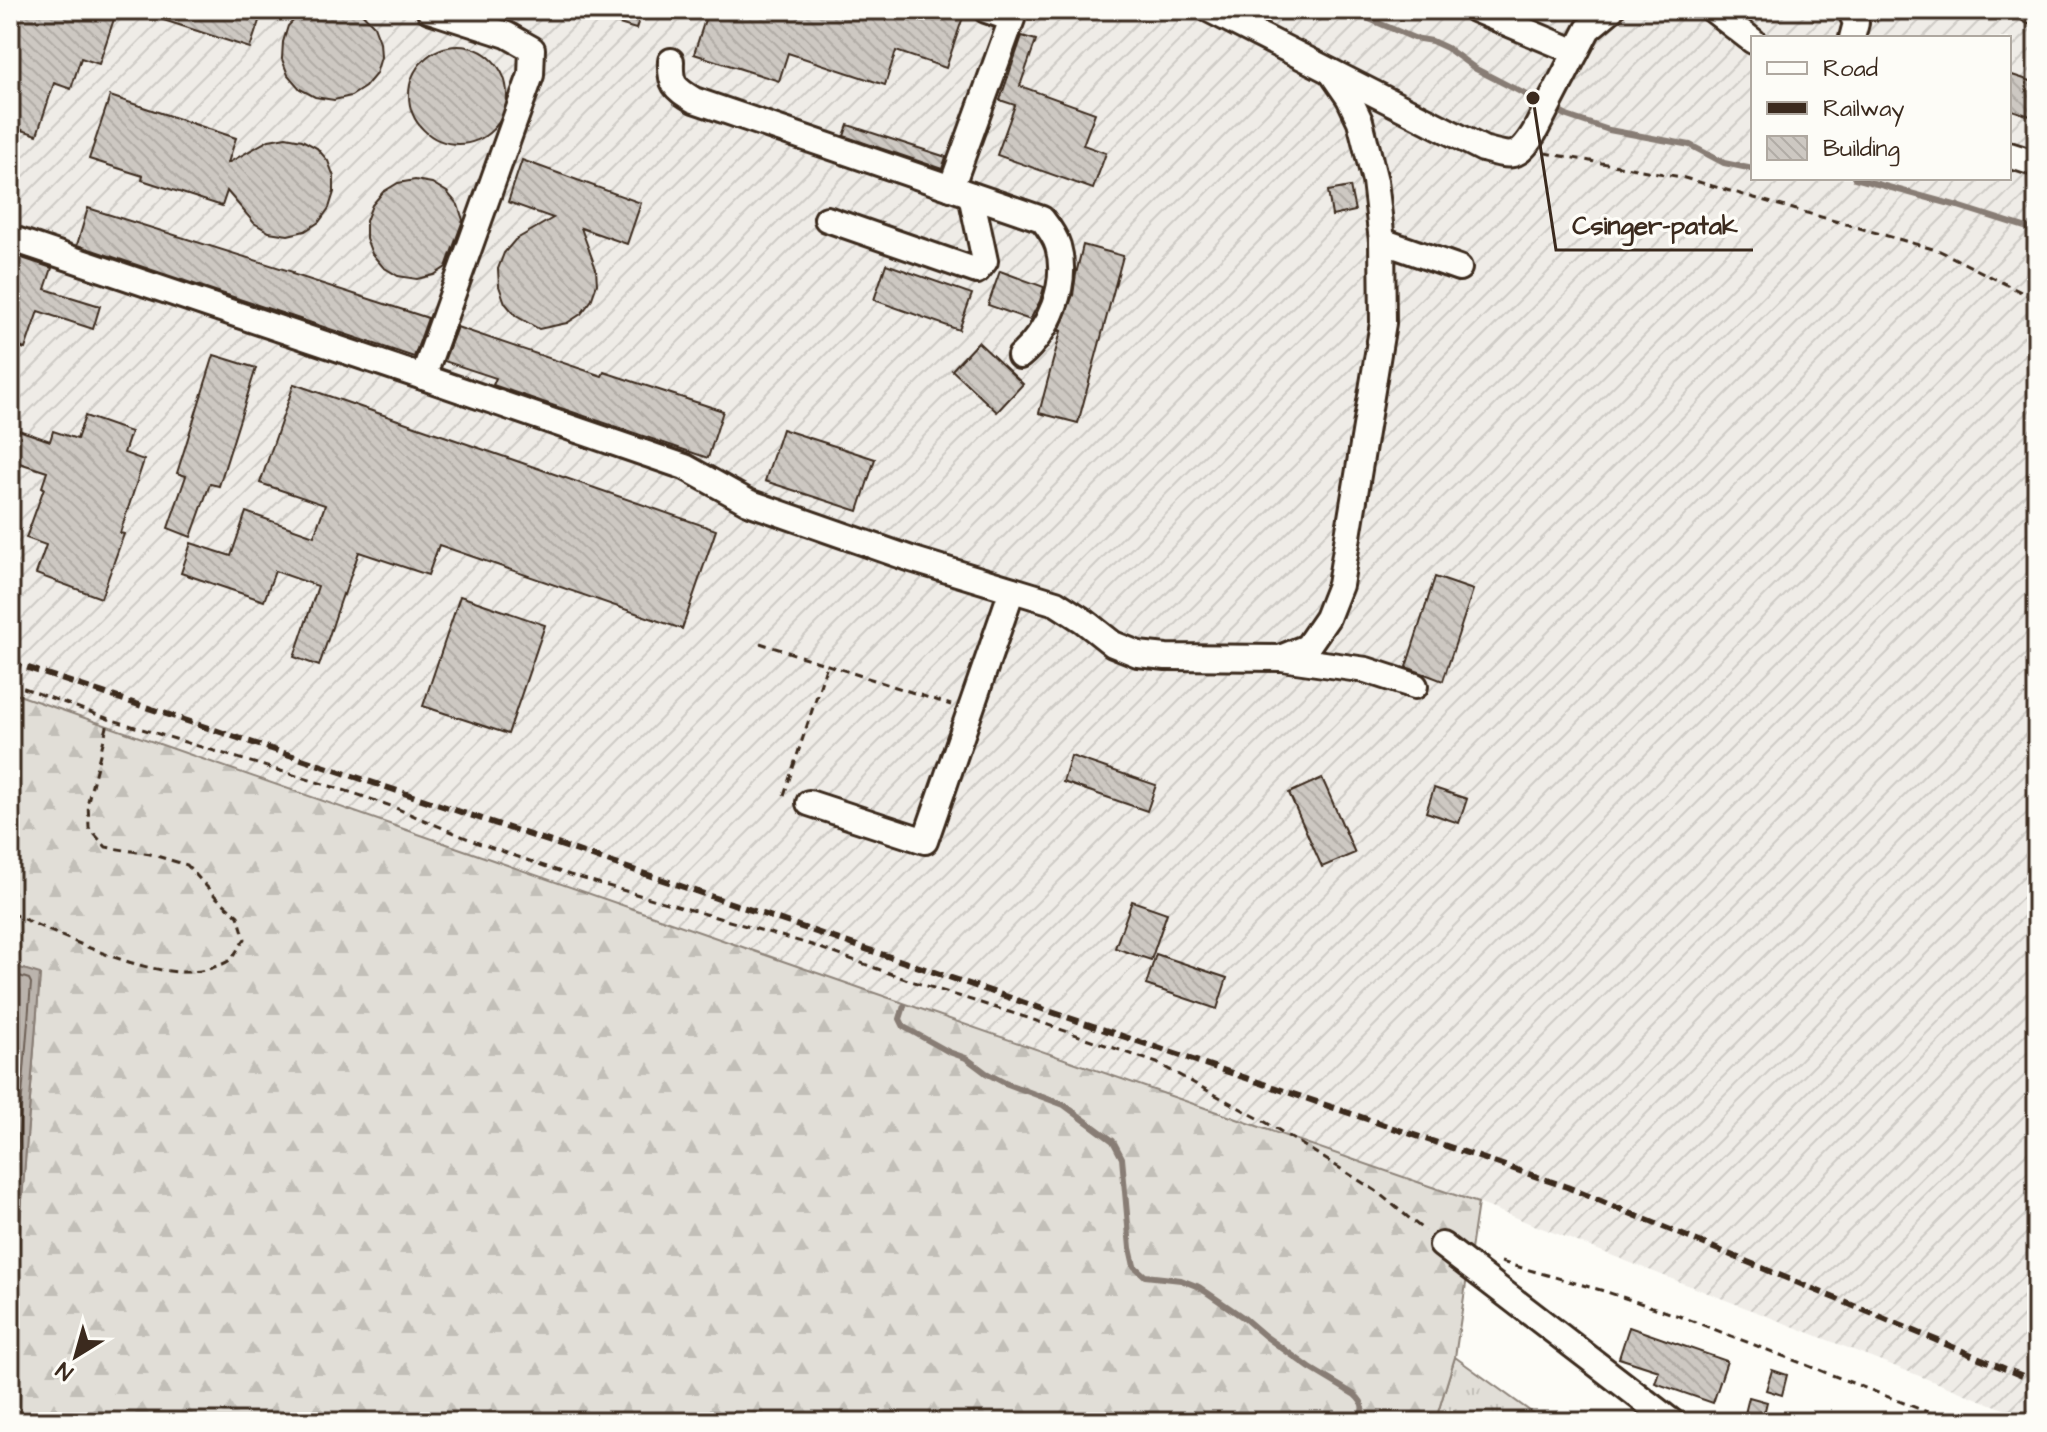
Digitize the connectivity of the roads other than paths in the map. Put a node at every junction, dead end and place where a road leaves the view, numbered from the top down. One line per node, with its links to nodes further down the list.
1 (429, 10): 24 (street)
2 (986, 10): 18 (street)
3 (1210, 10): 15 (street)
4 (1476, 10): 13 (street)
5 (1611, 10): 10 (street)
6 (1713, 10): 12 (street)
7 (1850, 10): 11 (street)
8 (2031, 10): 9 (street)
9 (2037, 12)
10 (1586, 20): 13 (street)
11 (1853, 36)
12 (1751, 39)
13 (1576, 52): 15 (street)
14 (671, 61): 18 (street)
15 (1331, 72): 21 (street)
16 (2011, 156): 17 (street)
17 (2037, 164)
18 (961, 192): 19 (street); 23 (street)
19 (827, 219)
20 (10, 238): 24 (street)
21 (1382, 241): 22 (street); 26 (street)
22 (1459, 268)
23 (1020, 356)
24 (423, 377): 25 (street)
25 (1012, 590): 26 (street); 28 (street)
26 (1280, 658): 27 (street)
27 (1415, 686)
28 (809, 803)
29 (1442, 1245): 30 (street)
30 (1672, 1422)

